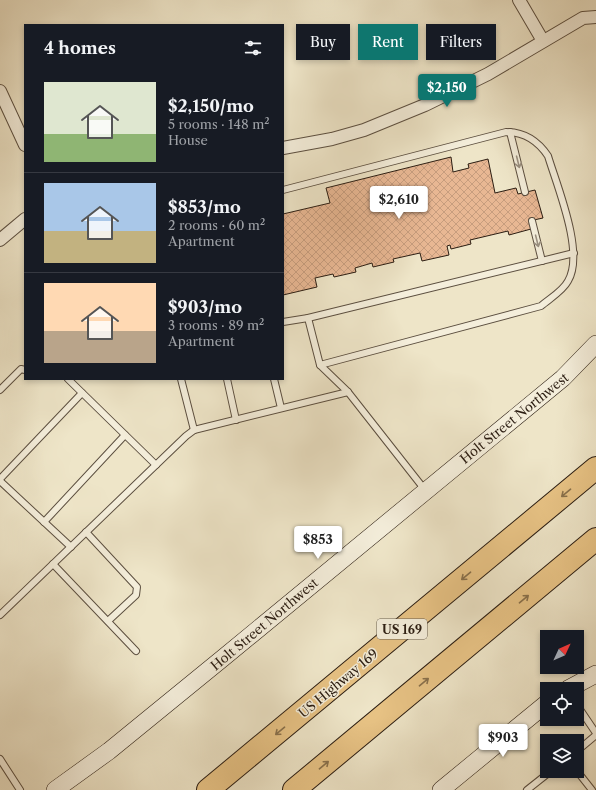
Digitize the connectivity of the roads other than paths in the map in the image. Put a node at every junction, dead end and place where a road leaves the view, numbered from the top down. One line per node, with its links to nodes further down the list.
1 (519, 0): 3 (street)
2 (596, 17): 3 (street)
3 (543, 41): 7 (street)
4 (0, 91): 6 (street)
5 (510, 132): 8 (lane); 9 (lane, one-way to 9); 13 (lane)
6 (24, 143)
7 (284, 148)
8 (284, 190)
9 (525, 192)
10 (24, 220): 12 (street)
11 (532, 220): 14 (lane, one-way to 14)
12 (0, 240)
13 (574, 253): 14 (lane); 18 (lane)
14 (542, 261): 15 (lane)
15 (308, 318): 16 (lane); 18 (lane)
16 (284, 322)
17 (596, 344): 34 (street, Holt Street Northwest)
18 (320, 365): 25 (lane)
19 (24, 370): 24 (lane)
20 (69, 380): 26 (lane)
21 (181, 380): 29 (lane)
22 (226, 380): 28 (lane)
23 (274, 380): 27 (lane)
24 (0, 390)
25 (348, 392): 27 (lane); 34 (lane)
26 (82, 393): 30 (lane); 33 (lane)
27 (281, 408): 28 (lane)
28 (236, 420): 29 (lane)
29 (194, 430): 31 (lane)
30 (125, 435): 31 (lane); 35 (lane)
31 (156, 465): 36 (lane)
32 (596, 468): 55 (highway, US Highway 169 / US 169, one-way to 55)
33 (0, 480): 35 (lane)
34 (425, 490): 54 (street, Holt Street Northwest)
35 (44, 522): 38 (lane)
36 (86, 532): 38 (lane); 41 (lane)
37 (596, 539): 56 (highway, one-way to 37)
38 (70, 547): 39 (lane)
39 (53, 564): 40 (lane); 41 (lane)
40 (0, 615)
41 (108, 621): 42 (lane)
42 (136, 651)
43 (596, 674): 44 (street)
44 (581, 682)
45 (540, 709): 57 (street)
46 (584, 716): 47 (lane)
47 (596, 734): 48 (lane)
48 (584, 745)
49 (0, 759): 53 (lane)
50 (543, 778): 52 (lane)
51 (583, 778): 58 (lane)
52 (531, 789)
53 (20, 790)
54 (55, 790)
55 (208, 790)
56 (294, 790)
57 (441, 790)
58 (592, 790)

